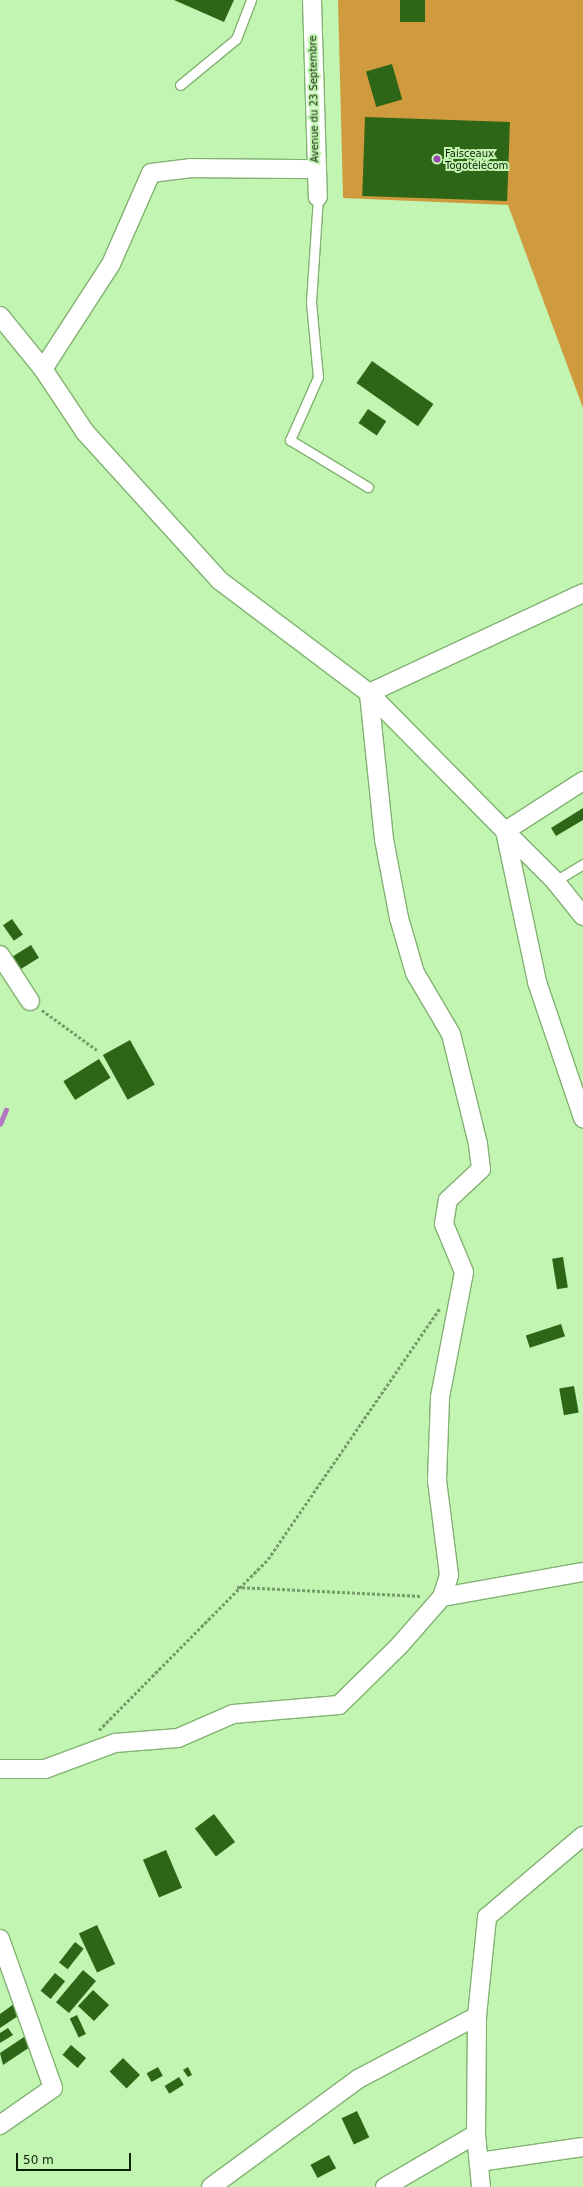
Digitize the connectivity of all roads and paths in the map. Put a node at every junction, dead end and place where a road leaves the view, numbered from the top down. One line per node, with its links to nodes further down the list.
1 (252, 0): 3 (lane)
2 (312, 0): 4 (street, Avenue du 23 Septembre)
3 (180, 85)
4 (316, 169): 5 (street, Avenue du 23 Septembre); 7 (street)
5 (318, 197): 8 (lane)
6 (0, 316): 7 (street)
7 (43, 369): 10 (street)
8 (368, 488)
9 (583, 593): 10 (street)
10 (369, 693): 12 (street); 23 (street)
11 (583, 781): 12 (street)
12 (505, 831): 14 (street); 19 (street)
13 (583, 864): 14 (lane)
14 (555, 881): 15 (street)
15 (583, 916)
16 (0, 955): 17 (street)
17 (30, 1001): 18 (path)
18 (97, 1050)
19 (583, 1118)
20 (442, 1305): 22 (path)
21 (583, 1572): 23 (street)
22 (237, 1587): 23 (path); 24 (path)
23 (442, 1597): 25 (street)
24 (93, 1736)
25 (0, 1769)
26 (583, 1836): 28 (street)
27 (0, 1939): 29 (street)
28 (477, 2016): 30 (street); 33 (street)
29 (0, 2124)
30 (476, 2134): 32 (street); 34 (street)
31 (583, 2147): 32 (street)
32 (479, 2162): 35 (street)
33 (211, 2187)
34 (384, 2187)
35 (481, 2187)

